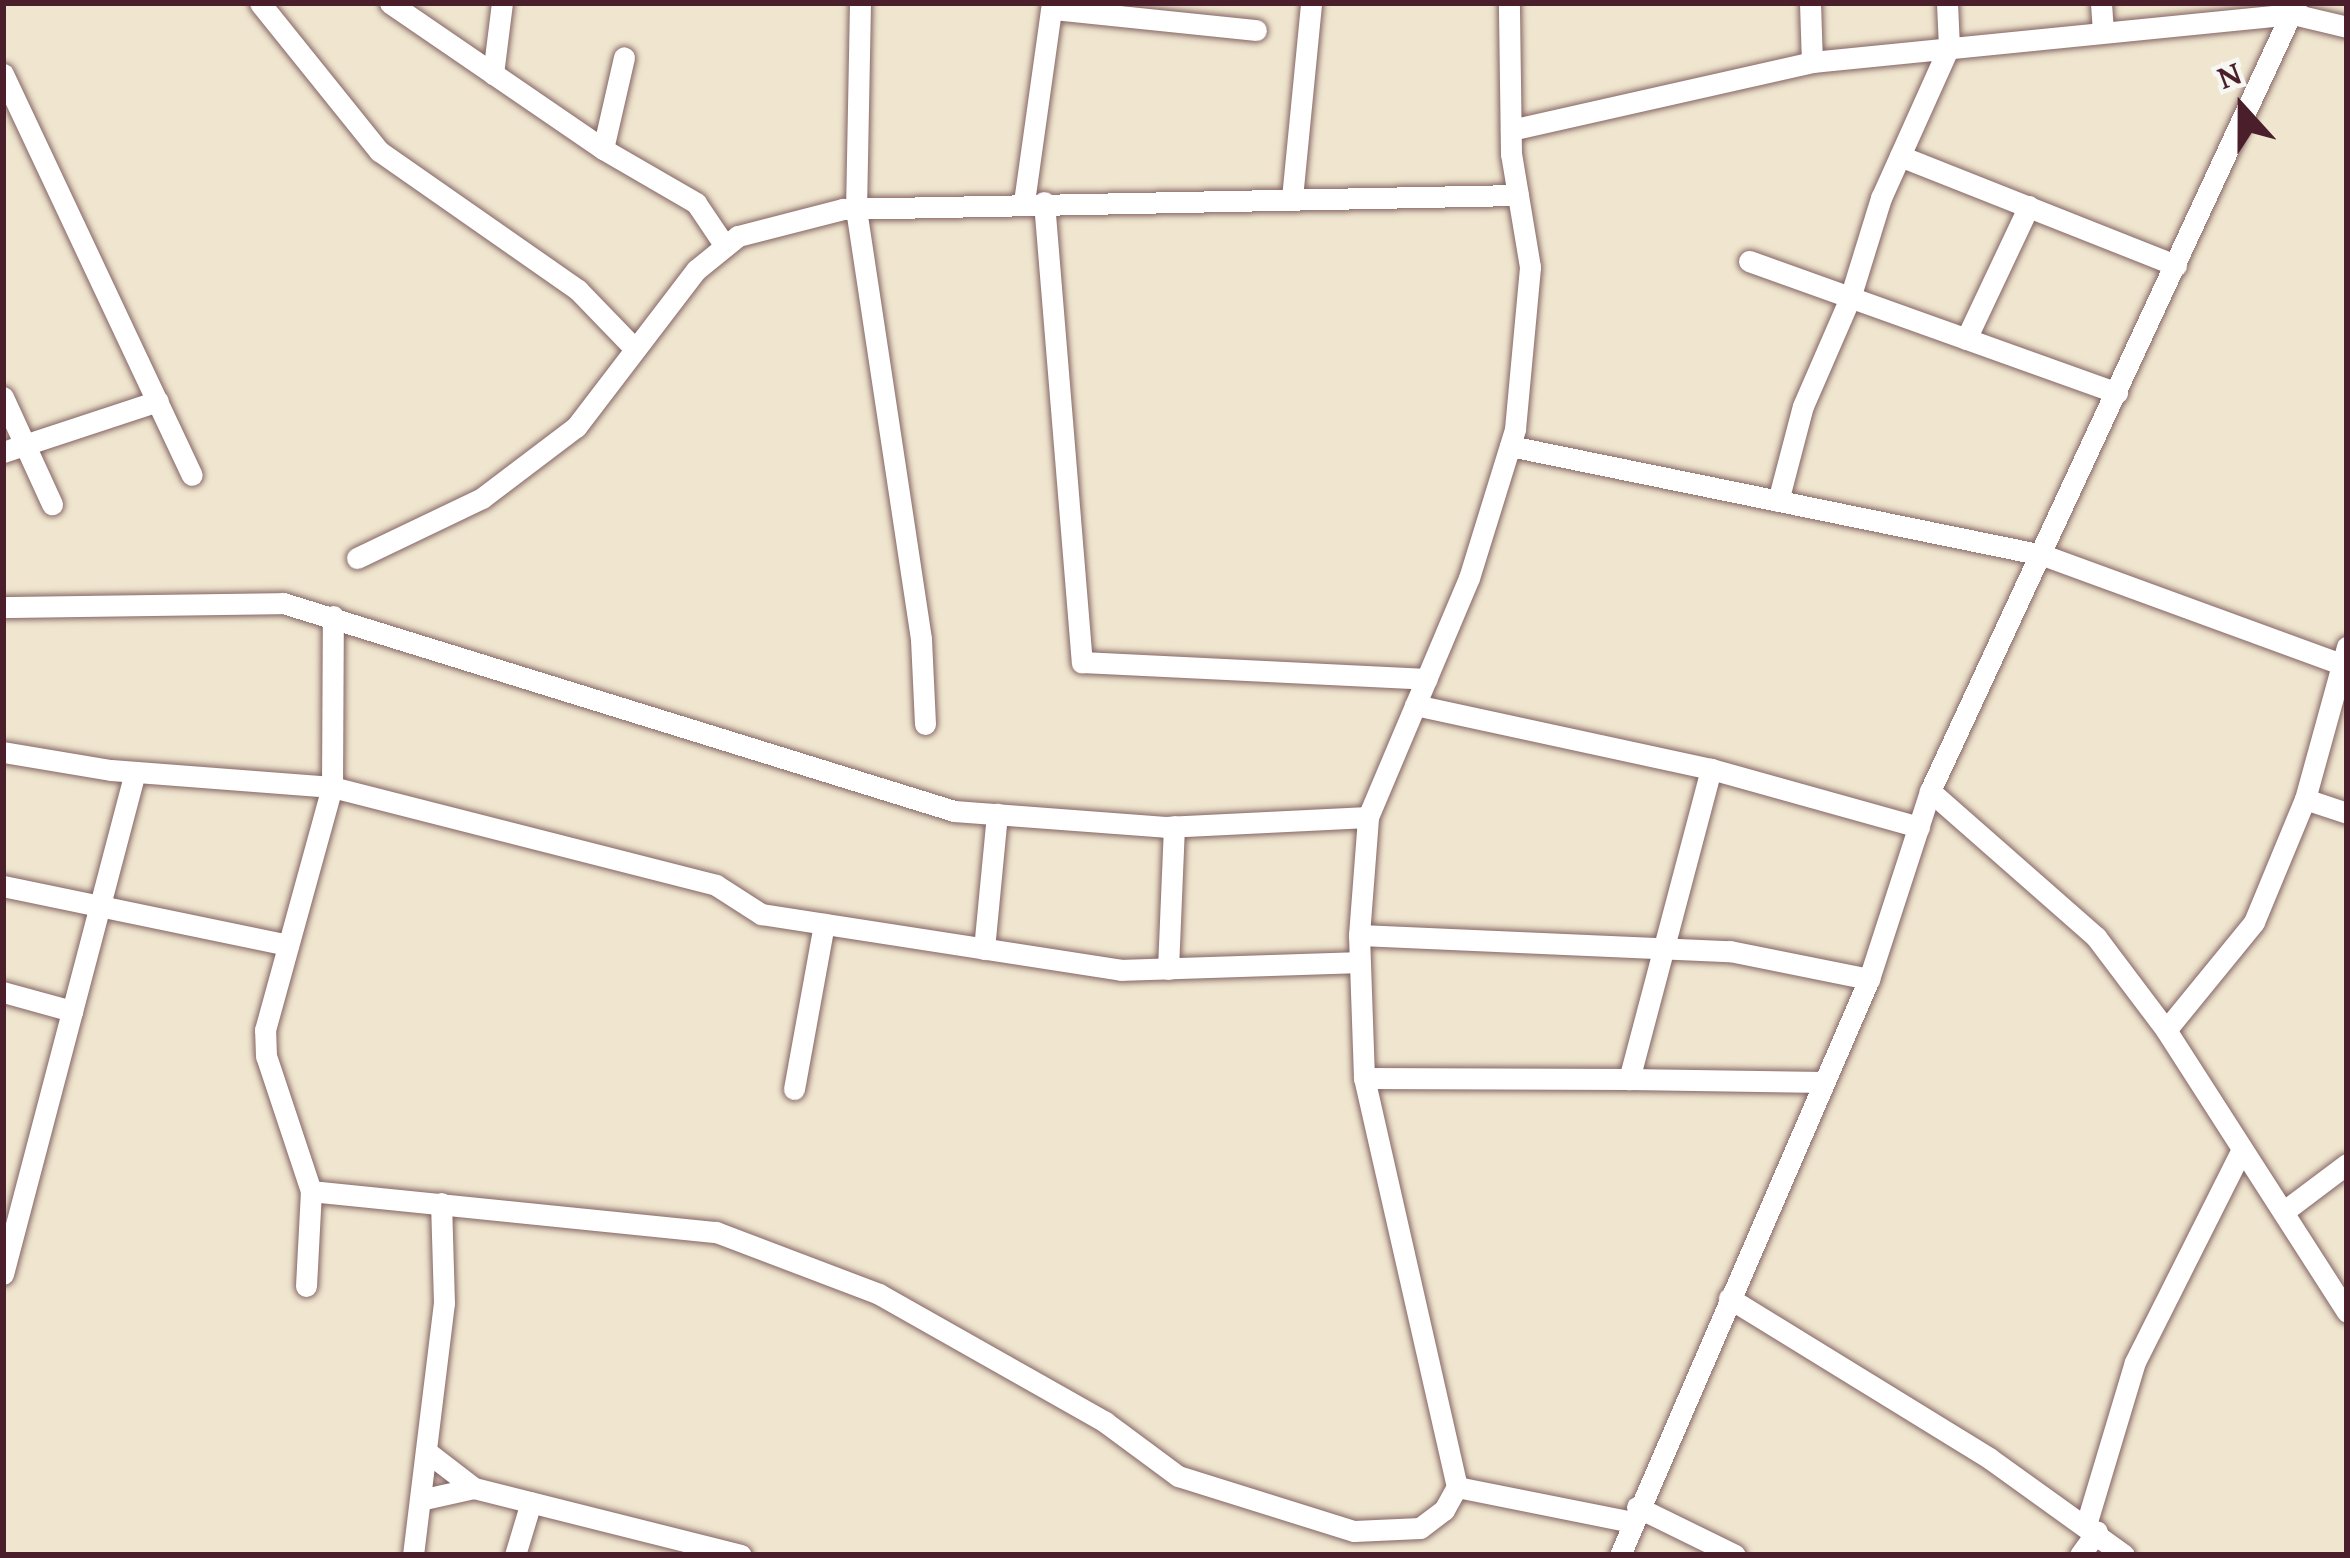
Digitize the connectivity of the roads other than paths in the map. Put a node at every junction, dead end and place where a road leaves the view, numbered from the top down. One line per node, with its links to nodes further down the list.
1 (260, 3): 33 (street)
2 (390, 3): 19 (street)
3 (502, 3): 19 (street)
4 (860, 3): 27 (street)
5 (1311, 3): 24 (street)
6 (1509, 3): 20 (street)
7 (1810, 3): 17 (street)
8 (1948, 3): 15 (street)
9 (2101, 3): 13 (street)
10 (1052, 6): 14 (street); 25 (street)
11 (2295, 9): 12 (street); 13 (street); 30 (street)
12 (2347, 27)
13 (2103, 29): 15 (street)
14 (1256, 30)
15 (1949, 46): 17 (street); 22 (street)
16 (624, 57): 21 (street)
17 (1812, 62): 20 (street)
18 (3, 74): 36 (street)
19 (493, 74): 21 (street)
20 (1511, 130): 23 (street)
21 (603, 149): 28 (street)
22 (1900, 155): 26 (street); 31 (street)
23 (1518, 195): 24 (street); 37 (street)
24 (1292, 198): 25 (street)
25 (1034, 202): 27 (street); 47 (street)
26 (2029, 206): 30 (street); 32 (street)
27 (856, 209): 28 (street); 49 (street)
28 (725, 246): 33 (street)
29 (1749, 261): 31 (street)
30 (2176, 265): 34 (street)
31 (1850, 298): 32 (street); 40 (street)
32 (1966, 339): 34 (street)
33 (635, 349): 43 (street)
34 (2117, 393): 42 (street)
35 (3, 397): 38 (street)
36 (158, 401): 38 (street); 39 (street)
37 (1510, 446): 40 (street); 47 (street)
38 (14, 448): 41 (street)
39 (193, 475)
40 (1778, 500): 42 (street)
41 (52, 504)
42 (2043, 555): 46 (street); 54 (street)
43 (357, 558)
44 (3, 607): 45 (street)
45 (333, 616): 53 (street); 56 (street)
46 (2346, 660): 55 (street)
47 (1426, 679): 48 (street)
48 (1415, 705): 51 (street); 58 (street)
49 (925, 724)
50 (3, 752): 52 (street)
51 (1712, 769): 60 (street); 67 (street)
52 (135, 772): 53 (street); 62 (street)
53 (332, 787): 63 (street); 65 (street)
54 (1930, 791): 60 (street); 73 (street)
55 (2305, 799): 57 (street); 73 (street)
56 (997, 814): 59 (street); 66 (street)
57 (2347, 814)
58 (1368, 817): 59 (street); 64 (street)
59 (1174, 826): 69 (street)
60 (1918, 827): 70 (street)
61 (3, 886): 62 (street)
62 (100, 903): 65 (street); 72 (street)
63 (824, 924): 66 (street); 77 (street)
64 (1359, 935): 67 (street); 68 (street)
65 (288, 945): 80 (street)
66 (984, 949): 69 (street)
67 (1660, 949): 70 (street); 75 (street)
68 (1360, 962): 69 (street); 74 (street)
69 (1168, 968)
70 (1869, 979): 76 (street)
71 (3, 992): 72 (street)
72 (72, 1011): 83 (street)
73 (2166, 1030): 78 (street)
74 (1364, 1078): 75 (street); 88 (street)
75 (1629, 1079): 76 (street)
76 (1824, 1082): 85 (street)
77 (794, 1089)
78 (2242, 1149): 82 (street); 93 (street)
79 (2347, 1164): 82 (street)
80 (311, 1191): 81 (street); 84 (street)
81 (441, 1203): 87 (street); 88 (street)
82 (2283, 1212): 86 (street)
83 (3, 1274)
84 (306, 1286)
85 (1729, 1298): 92 (street); 93 (street)
86 (2347, 1312)
87 (431, 1455): 89 (street); 90 (street)
88 (1457, 1487): 92 (street)
89 (474, 1488): 90 (street); 91 (street)
90 (420, 1500): 95 (street)
91 (531, 1502): 94 (street); 96 (street)
92 (1634, 1515): 98 (street); 99 (street)
93 (2091, 1529): 100 (street); 101 (street)
94 (689, 1549): 97 (street)
95 (413, 1555)
96 (515, 1555)
97 (741, 1555)
98 (1620, 1555)
99 (1735, 1555)
100 (2080, 1555)
101 (2124, 1555)

